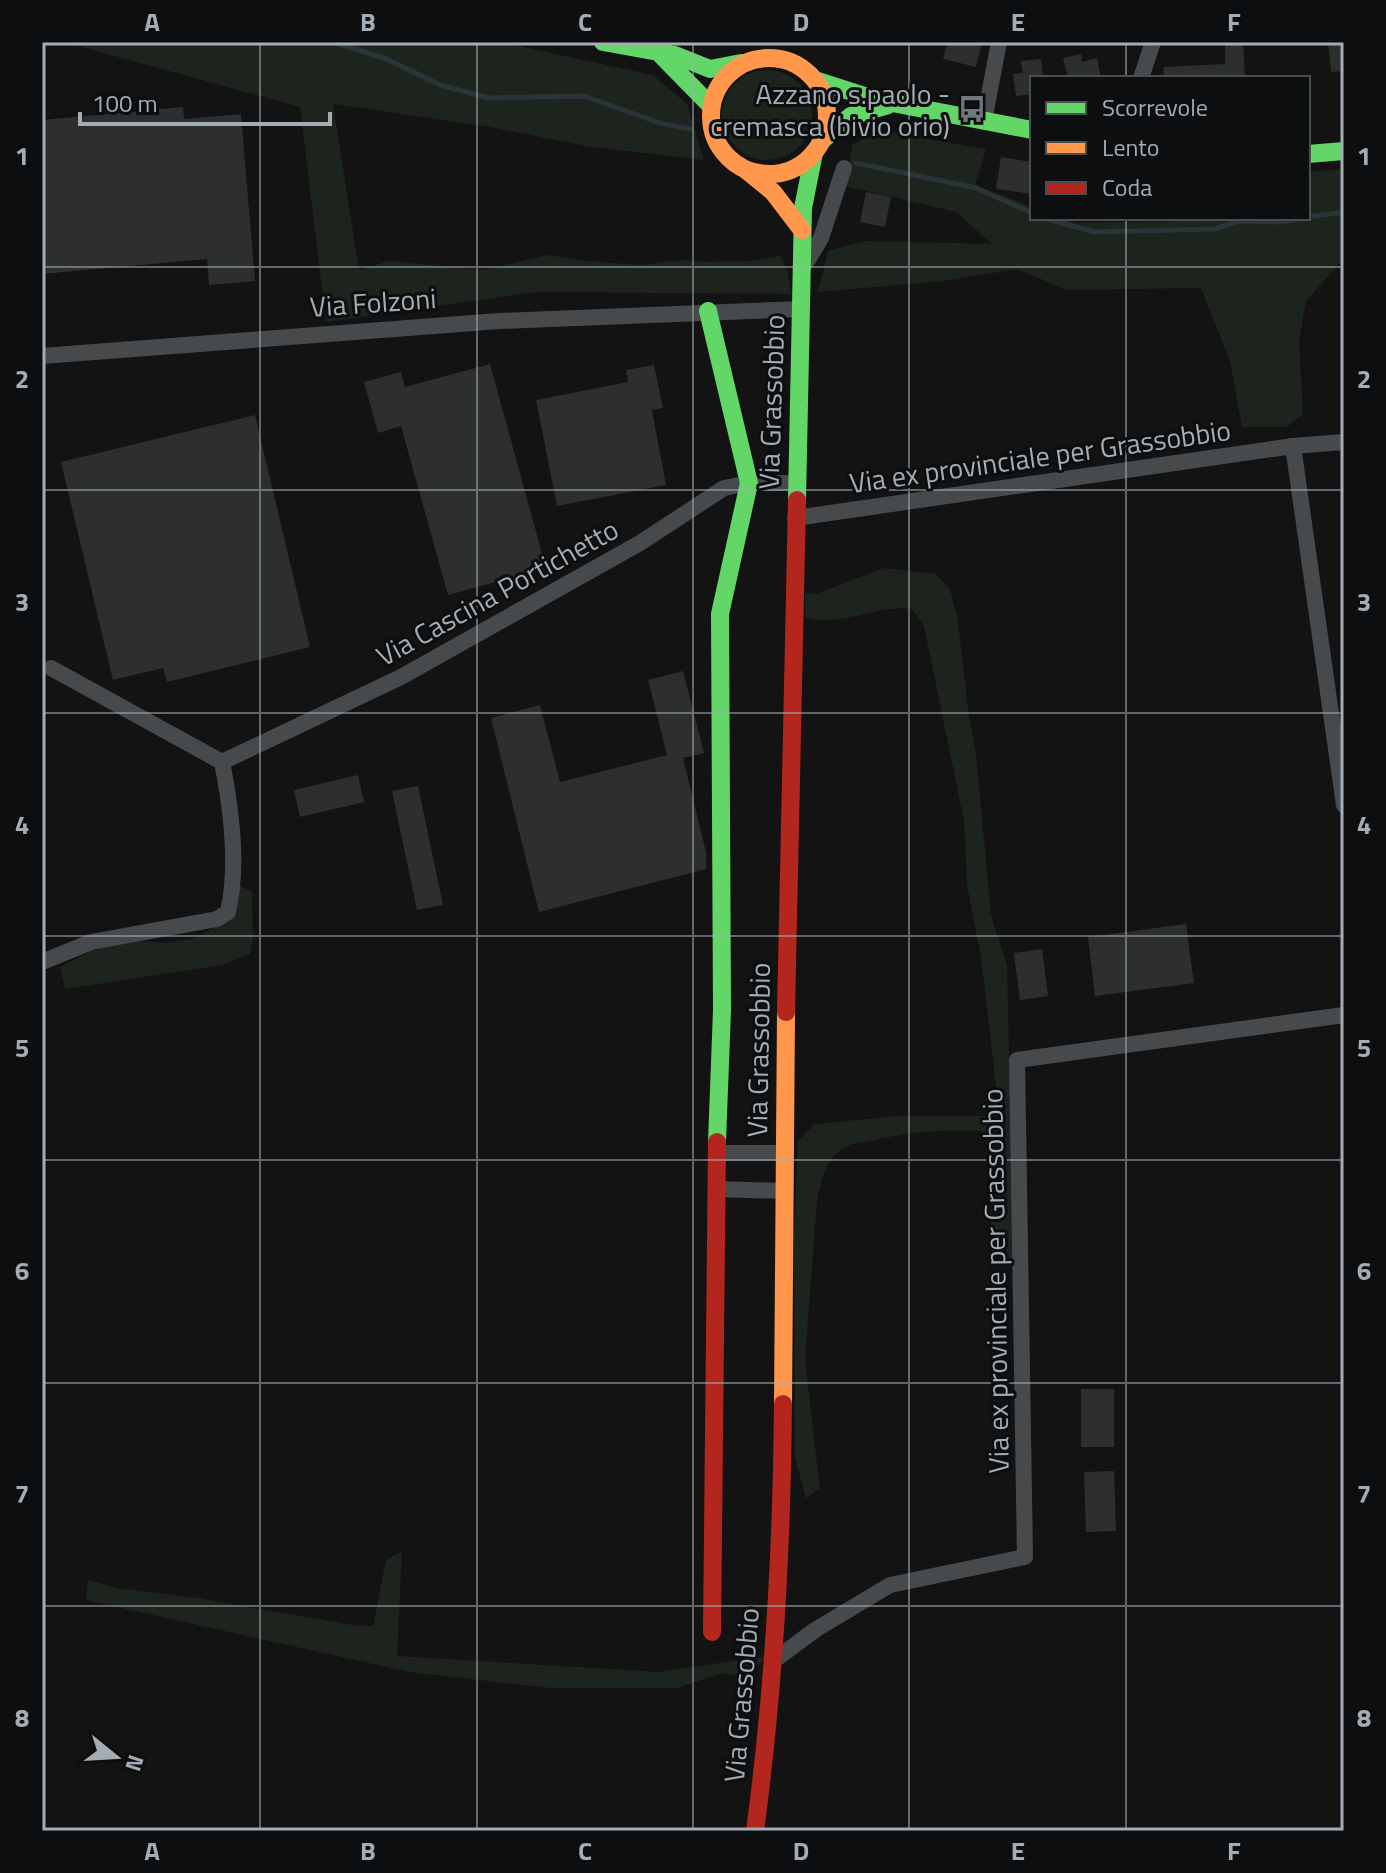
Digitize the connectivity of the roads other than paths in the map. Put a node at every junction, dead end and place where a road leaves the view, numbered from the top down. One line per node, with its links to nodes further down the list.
1 (603, 42): 4 (street)
2 (999, 42): 10 (street)
3 (1153, 42): 6 (street)
4 (659, 54): 5 (street); 9 (street)
5 (743, 63): 7 (street); 9 (street)
6 (1142, 76)
7 (815, 80): 8 (street); 12 (street)
8 (898, 105): 10 (street); 12 (street)
9 (711, 106): 16 (street)
10 (984, 121): 11 (street)
11 (1030, 130)
12 (818, 147): 16 (street); 17 (street, Via Grassobbio)
13 (1344, 151): 14 (street)
14 (1310, 154)
15 (844, 168): 18 (street, Via Grassobbio)
16 (744, 169): 17 (street)
17 (802, 230): 18 (street, Via Grassobbio)
18 (803, 268): 19 (street, Via Grassobbio)
19 (801, 309): 20 (street, Via Folzoni); 25 (street, Via Grassobbio)
20 (708, 311): 21 (street, Via Folzoni); 24 (street)
21 (42, 356)
22 (1344, 442): 23 (street, Via ex provinciale per Grassobbio)
23 (1293, 446): 26 (street, Via ex provinciale per Grassobbio); 29 (street)
24 (749, 483): 25 (street, Via Cascina Portichetto); 28 (street, Via Cascina Portichetto); 32 (street)
25 (796, 483): 26 (street, Via Grassobbio)
26 (795, 518): 33 (street, Via Grassobbio)
27 (51, 668): 28 (street)
28 (222, 762): 30 (street)
29 (1344, 805)
30 (42, 962)
31 (1344, 1015): 37 (street, Via ex provinciale per Grassobbio)
32 (716, 1153): 33 (street); 34 (street)
33 (784, 1153): 35 (street, Via Grassobbio)
34 (716, 1189): 35 (street); 36 (street)
35 (784, 1191): 37 (street, Via Grassobbio)
36 (712, 1632)
37 (776, 1659): 38 (street, Via Grassobbio)
38 (755, 1831)

